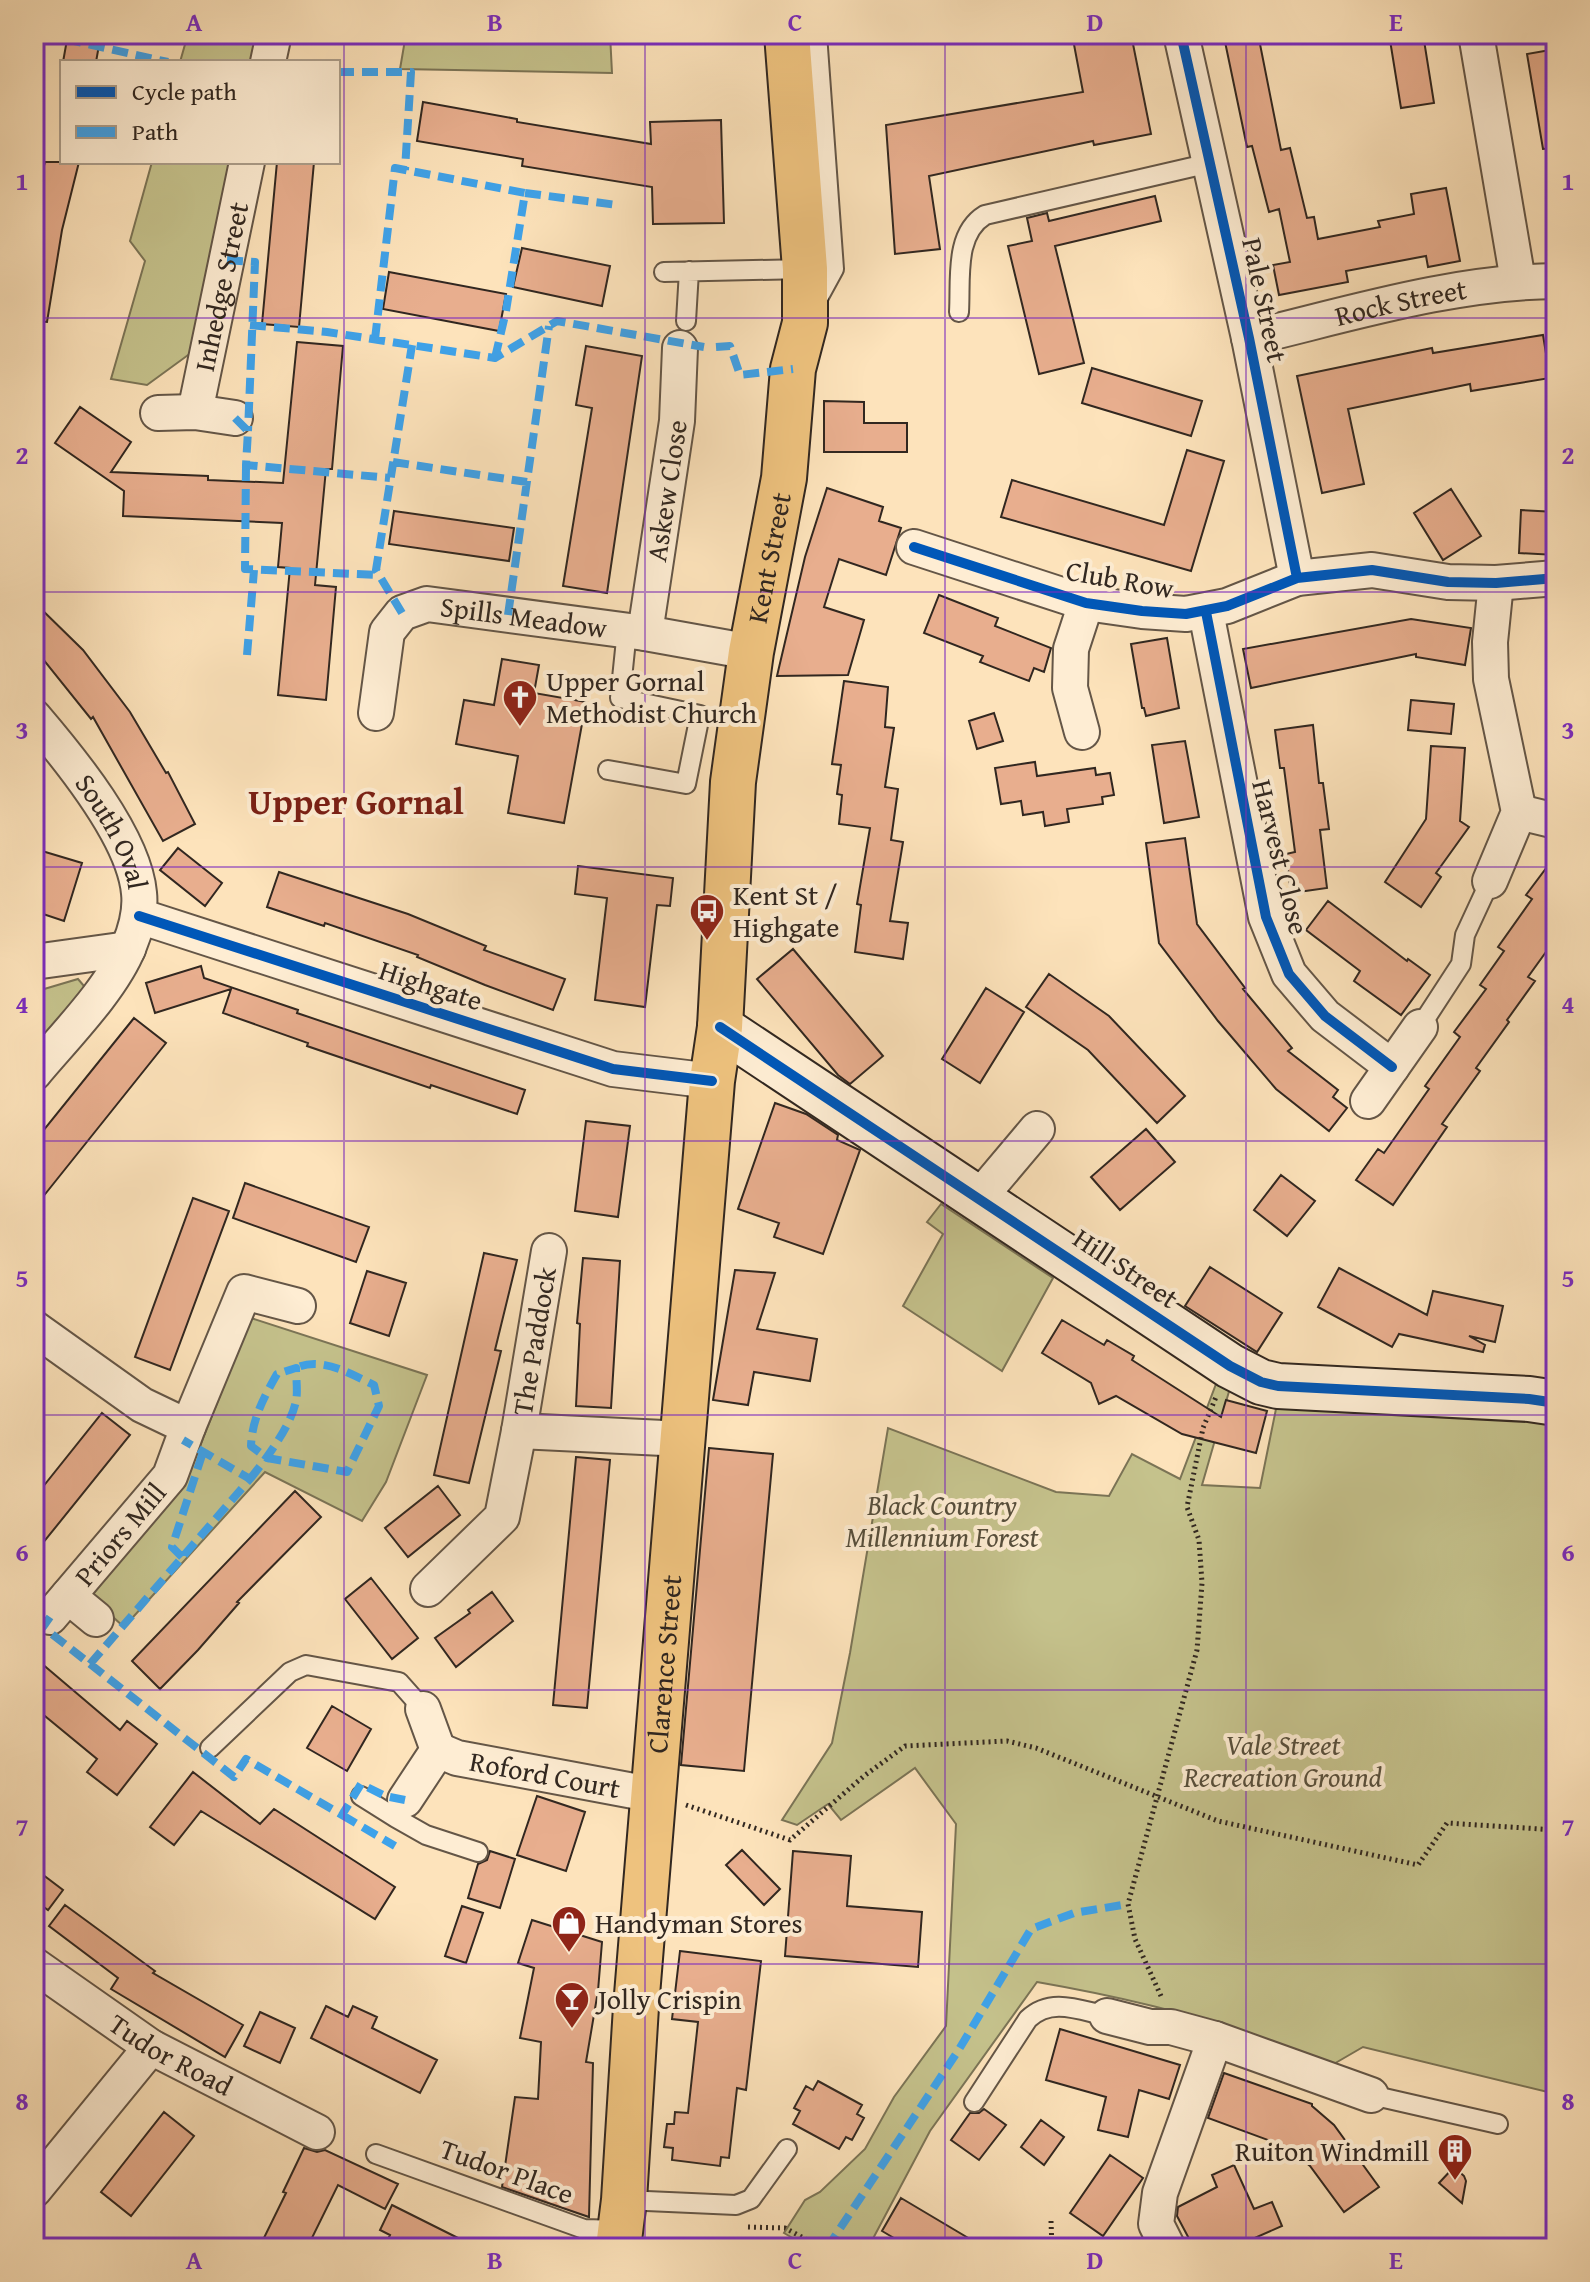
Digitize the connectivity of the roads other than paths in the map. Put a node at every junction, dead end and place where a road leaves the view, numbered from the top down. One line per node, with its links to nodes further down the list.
1 (274, 34): 6 (street)
2 (787, 34): 9 (main road, Kent Street)
3 (817, 34): 15 (lane)
4 (1181, 34): 7 (street, Pale Street)
5 (1476, 34): 12 (street)
6 (268, 60)
7 (1210, 163): 14 (lane); 17 (street, Pale Street)
8 (247, 164): 18 (street, Inhedge Street)
9 (805, 269): 10 (lane); 15 (main road, Kent Street)
10 (689, 271): 11 (lane); 16 (lane)
11 (664, 272)
12 (1518, 281): 13 (street, Rock Street); 17 (street, Rock Street)
13 (1556, 281)
14 (959, 312)
15 (805, 323): 28 (main road, Kent Street)
16 (683, 334): 27 (street, Askew Close)
17 (1249, 338): 22 (street, Pale Street)
18 (195, 412): 19 (street, Inhedge Street); 20 (street, Inhedge Street)
19 (158, 413)
20 (235, 418)
21 (914, 547): 25 (street, Club Row)
22 (1297, 578): 24 (street, Club Row); 26 (street, Club Row)
23 (1556, 578): 24 (street, Club Row)
24 (1496, 583): 33 (street)
25 (1086, 603): 26 (street, Club Row); 31 (street)
26 (1206, 612): 41 (street, Harvest Close)
27 (636, 632): 28 (street, Spills Meadow); 29 (street, Spills Meadow); 32 (lane)
28 (751, 652): 39 (main road, Kent Street)
29 (376, 713)
30 (34, 717): 36 (street, South Oval)
31 (1082, 732)
32 (608, 770)
33 (1519, 812): 34 (street); 35 (street)
34 (1556, 821)
35 (1490, 881): 40 (lane)
36 (139, 916): 37 (street); 43 (street, Highgate)
37 (128, 949): 38 (street); 42 (street)
38 (34, 962)
39 (720, 1027): 43 (main road, Kent Street); 46 (street, Hill Street)
40 (1420, 1027): 41 (street)
41 (1392, 1067): 44 (street)
42 (34, 1073)
43 (712, 1081): 53 (main road, Clarence Street)
44 (1368, 1101)
45 (1037, 1129): 46 (street)
46 (978, 1199): 50 (street, Hill Street)
47 (549, 1251): 52 (street, The Paddock)
48 (298, 1306): 51 (street, Priors Mill)
49 (34, 1328): 51 (street)
50 (1556, 1403)
51 (188, 1427): 55 (street, Priors Mill)
52 (519, 1431): 53 (street, The Paddock); 54 (street, The Paddock)
53 (684, 1439): 59 (main road, Clarence Street)
54 (428, 1589)
55 (96, 1619)
56 (423, 1709): 57 (lane); 58 (street, Roford Court)
57 (210, 1748)
58 (438, 1750): 59 (street, Roford Court); 61 (street, Roford Court)
59 (655, 1795): 74 (main road, Clarence Street)
60 (361, 1796): 61 (lane)
61 (400, 1809): 62 (lane)
62 (478, 1852)
63 (34, 1965): 66 (street, Tudor Road)
64 (1107, 2016): 65 (street); 68 (lane)
65 (1215, 2039): 67 (street); 75 (street)
66 (151, 2047): 70 (street, Tudor Road); 73 (street)
67 (1371, 2095): 69 (lane)
68 (974, 2102)
69 (1498, 2124)
70 (317, 2132)
71 (787, 2149): 74 (lane, Tudor Place)
72 (376, 2154): 74 (lane, Tudor Place)
73 (34, 2190)
74 (621, 2226)
75 (1168, 2248)

